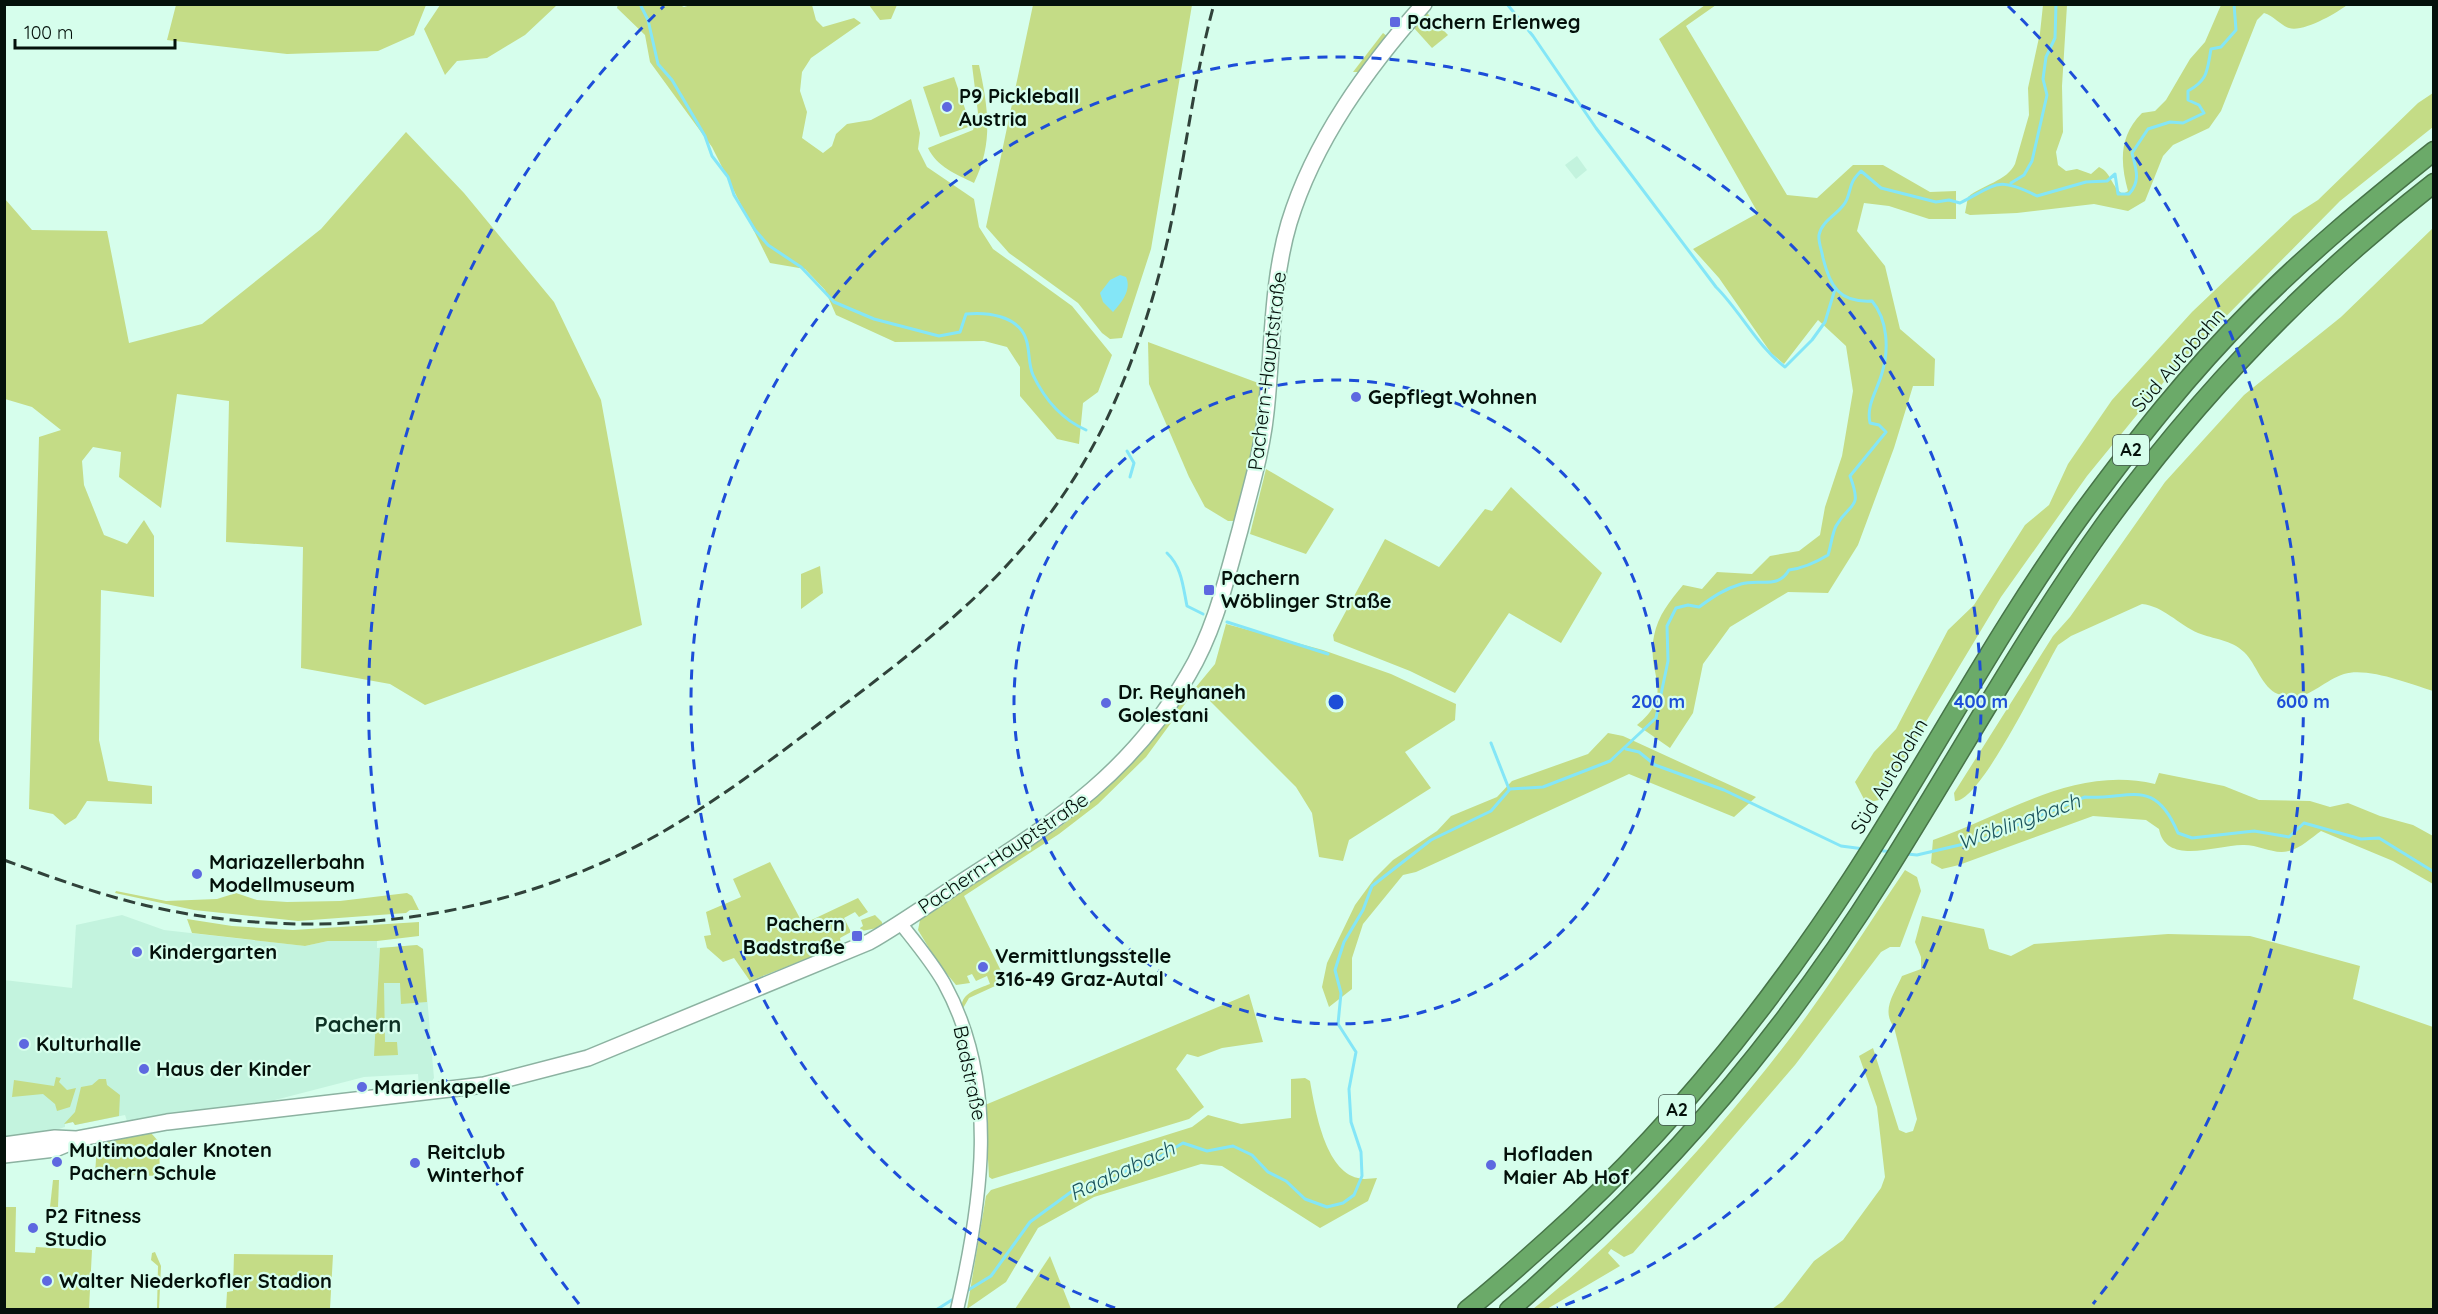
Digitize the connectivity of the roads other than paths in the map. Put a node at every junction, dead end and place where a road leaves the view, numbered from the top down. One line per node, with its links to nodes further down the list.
1 (1424, 4): 4 (main road, Pachern-Hauptstraße)
2 (2433, 151): 9 (highway, Süd Autobahn / A2)
3 (2433, 183): 10 (highway, A2)
4 (901, 924): 5 (main road, Pachern-Hauptstraße); 8 (street, Badstraße)
5 (76, 1139): 6 (main road, Pachern-Hauptstraße); 7 (main road, Pachern-Hauptstraße)
6 (4, 1144)
7 (4, 1155)
8 (957, 1310)
9 (1467, 1310)
10 (1509, 1310)

